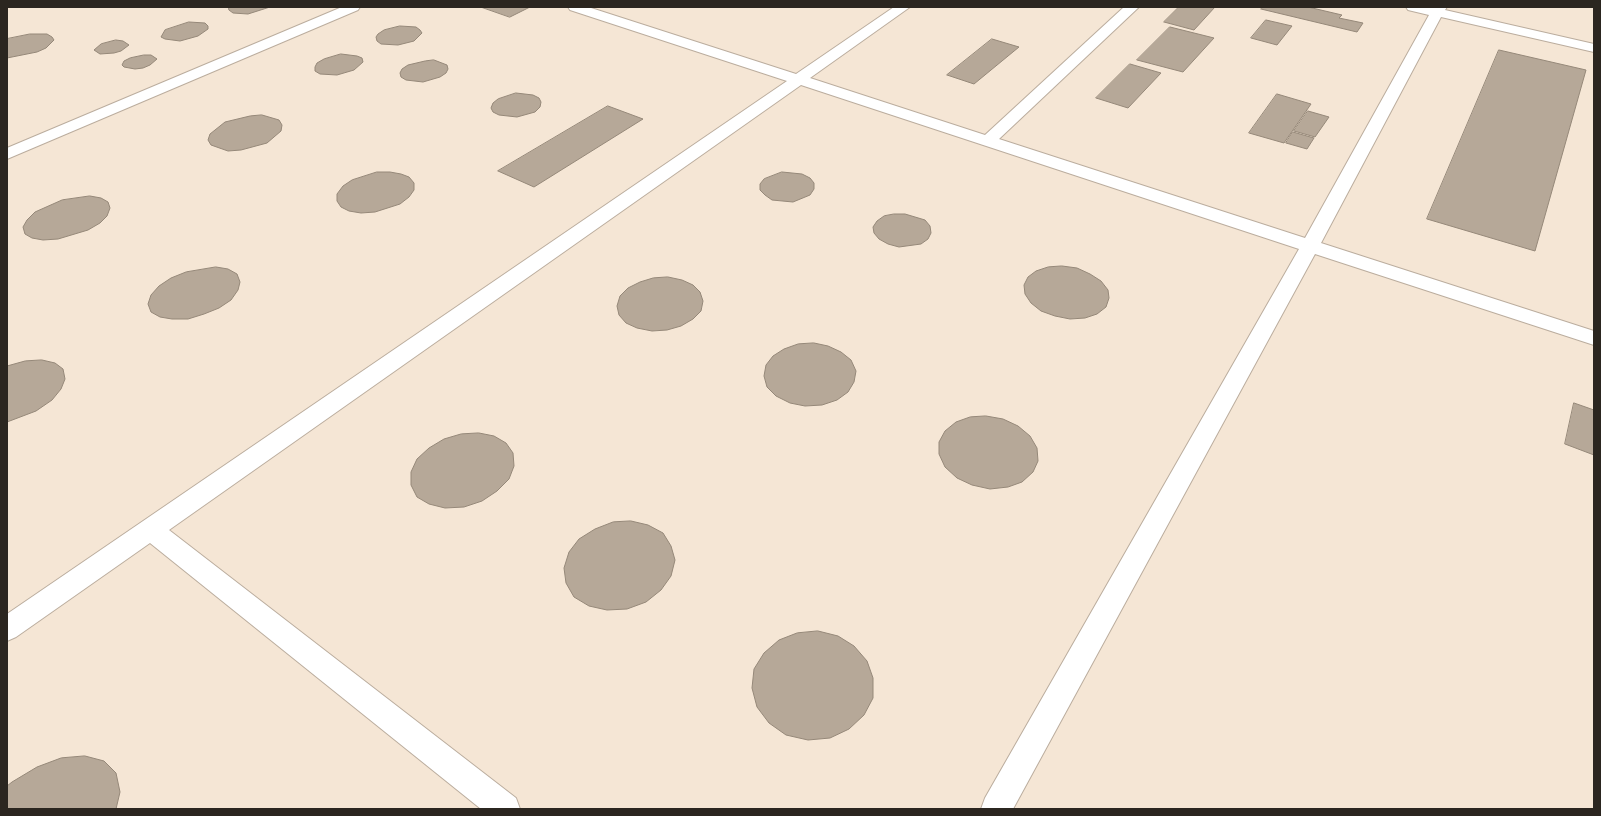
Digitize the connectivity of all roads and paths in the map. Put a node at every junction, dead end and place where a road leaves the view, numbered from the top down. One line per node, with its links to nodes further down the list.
1 (353, 7): 10 (lane)
2 (575, 7): 8 (lane)
3 (903, 7): 8 (lane)
4 (1132, 7): 9 (lane)
5 (1413, 7): 6 (lane)
6 (1438, 10): 7 (lane); 11 (lane)
7 (1594, 48)
8 (799, 80): 9 (lane); 13 (lane)
9 (988, 141): 11 (lane)
10 (7, 154)
11 (1310, 246): 12 (lane); 16 (lane)
12 (1594, 338)
13 (151, 530): 14 (lane); 15 (lane)
14 (7, 629)
15 (505, 809)
16 (996, 809)

